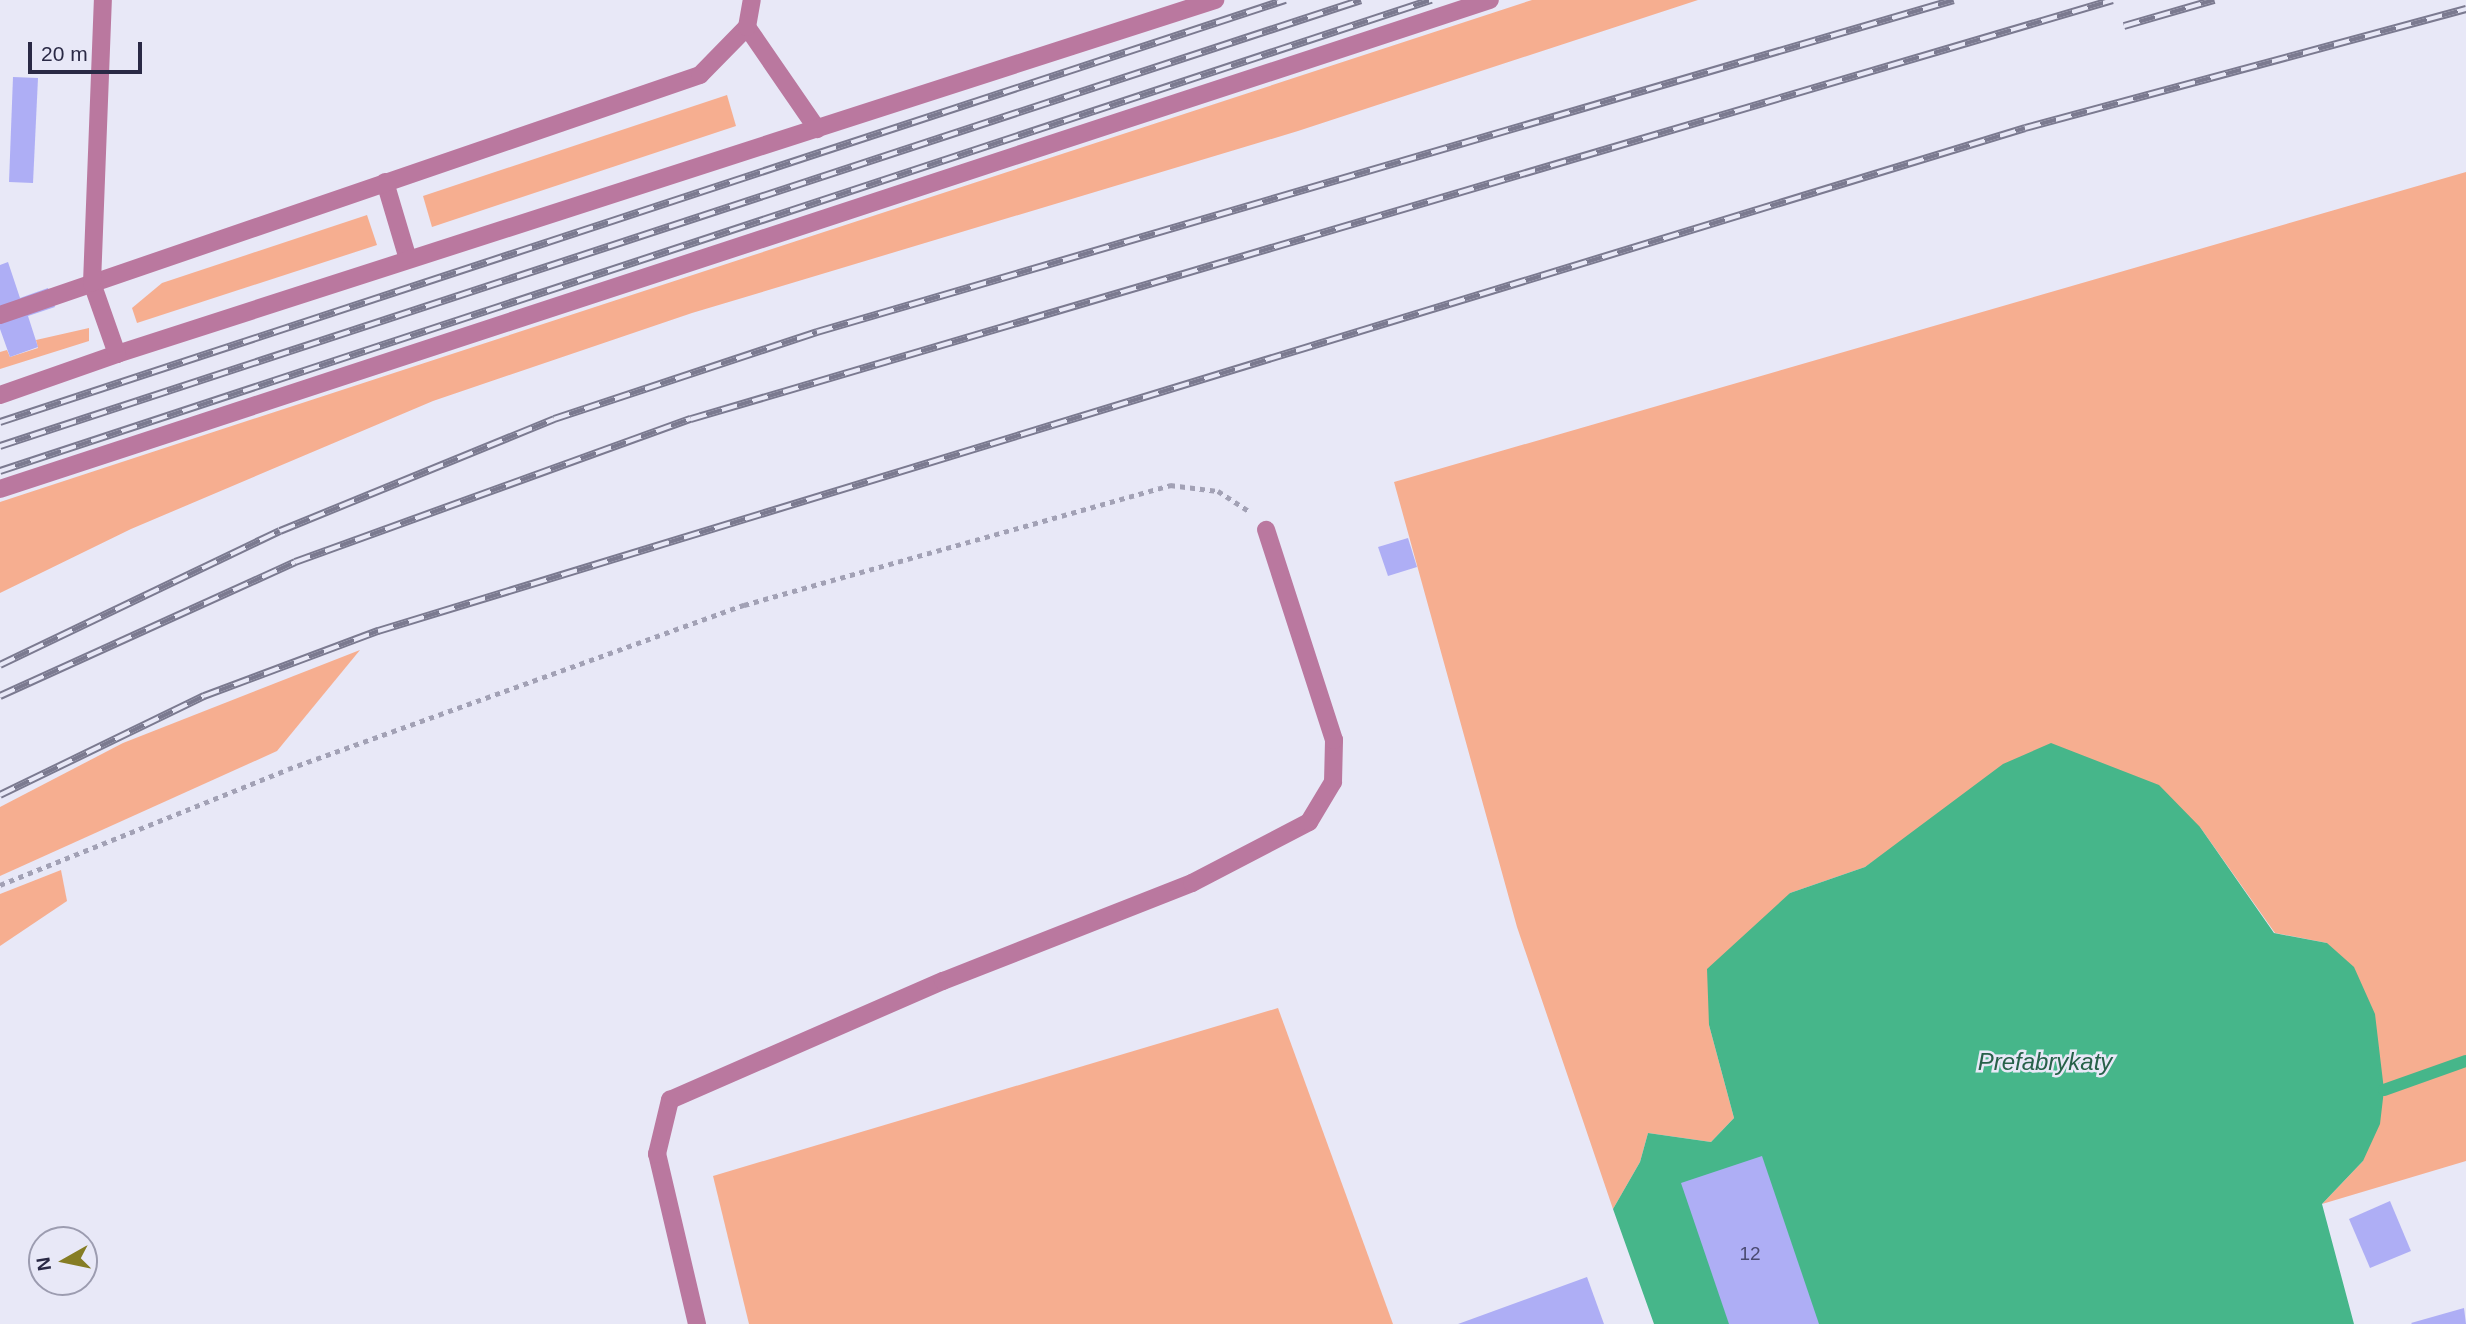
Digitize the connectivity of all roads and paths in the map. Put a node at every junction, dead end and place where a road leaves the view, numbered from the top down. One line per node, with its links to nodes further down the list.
1 (103, 0): 9 (lane)
2 (752, 0): 5 (lane)
3 (1215, 0): 6 (lane)
4 (1490, 0): 13 (lane)
5 (747, 27): 6 (lane); 7 (lane)
6 (817, 129): 8 (lane)
7 (384, 182): 8 (lane); 9 (lane)
8 (408, 259): 11 (lane)
9 (92, 283): 10 (lane); 11 (lane)
10 (0, 315)
11 (117, 354): 12 (lane)
12 (0, 395)
13 (0, 489)
14 (1266, 530): 15 (path); 16 (lane)
15 (0, 885)
16 (697, 1324)

